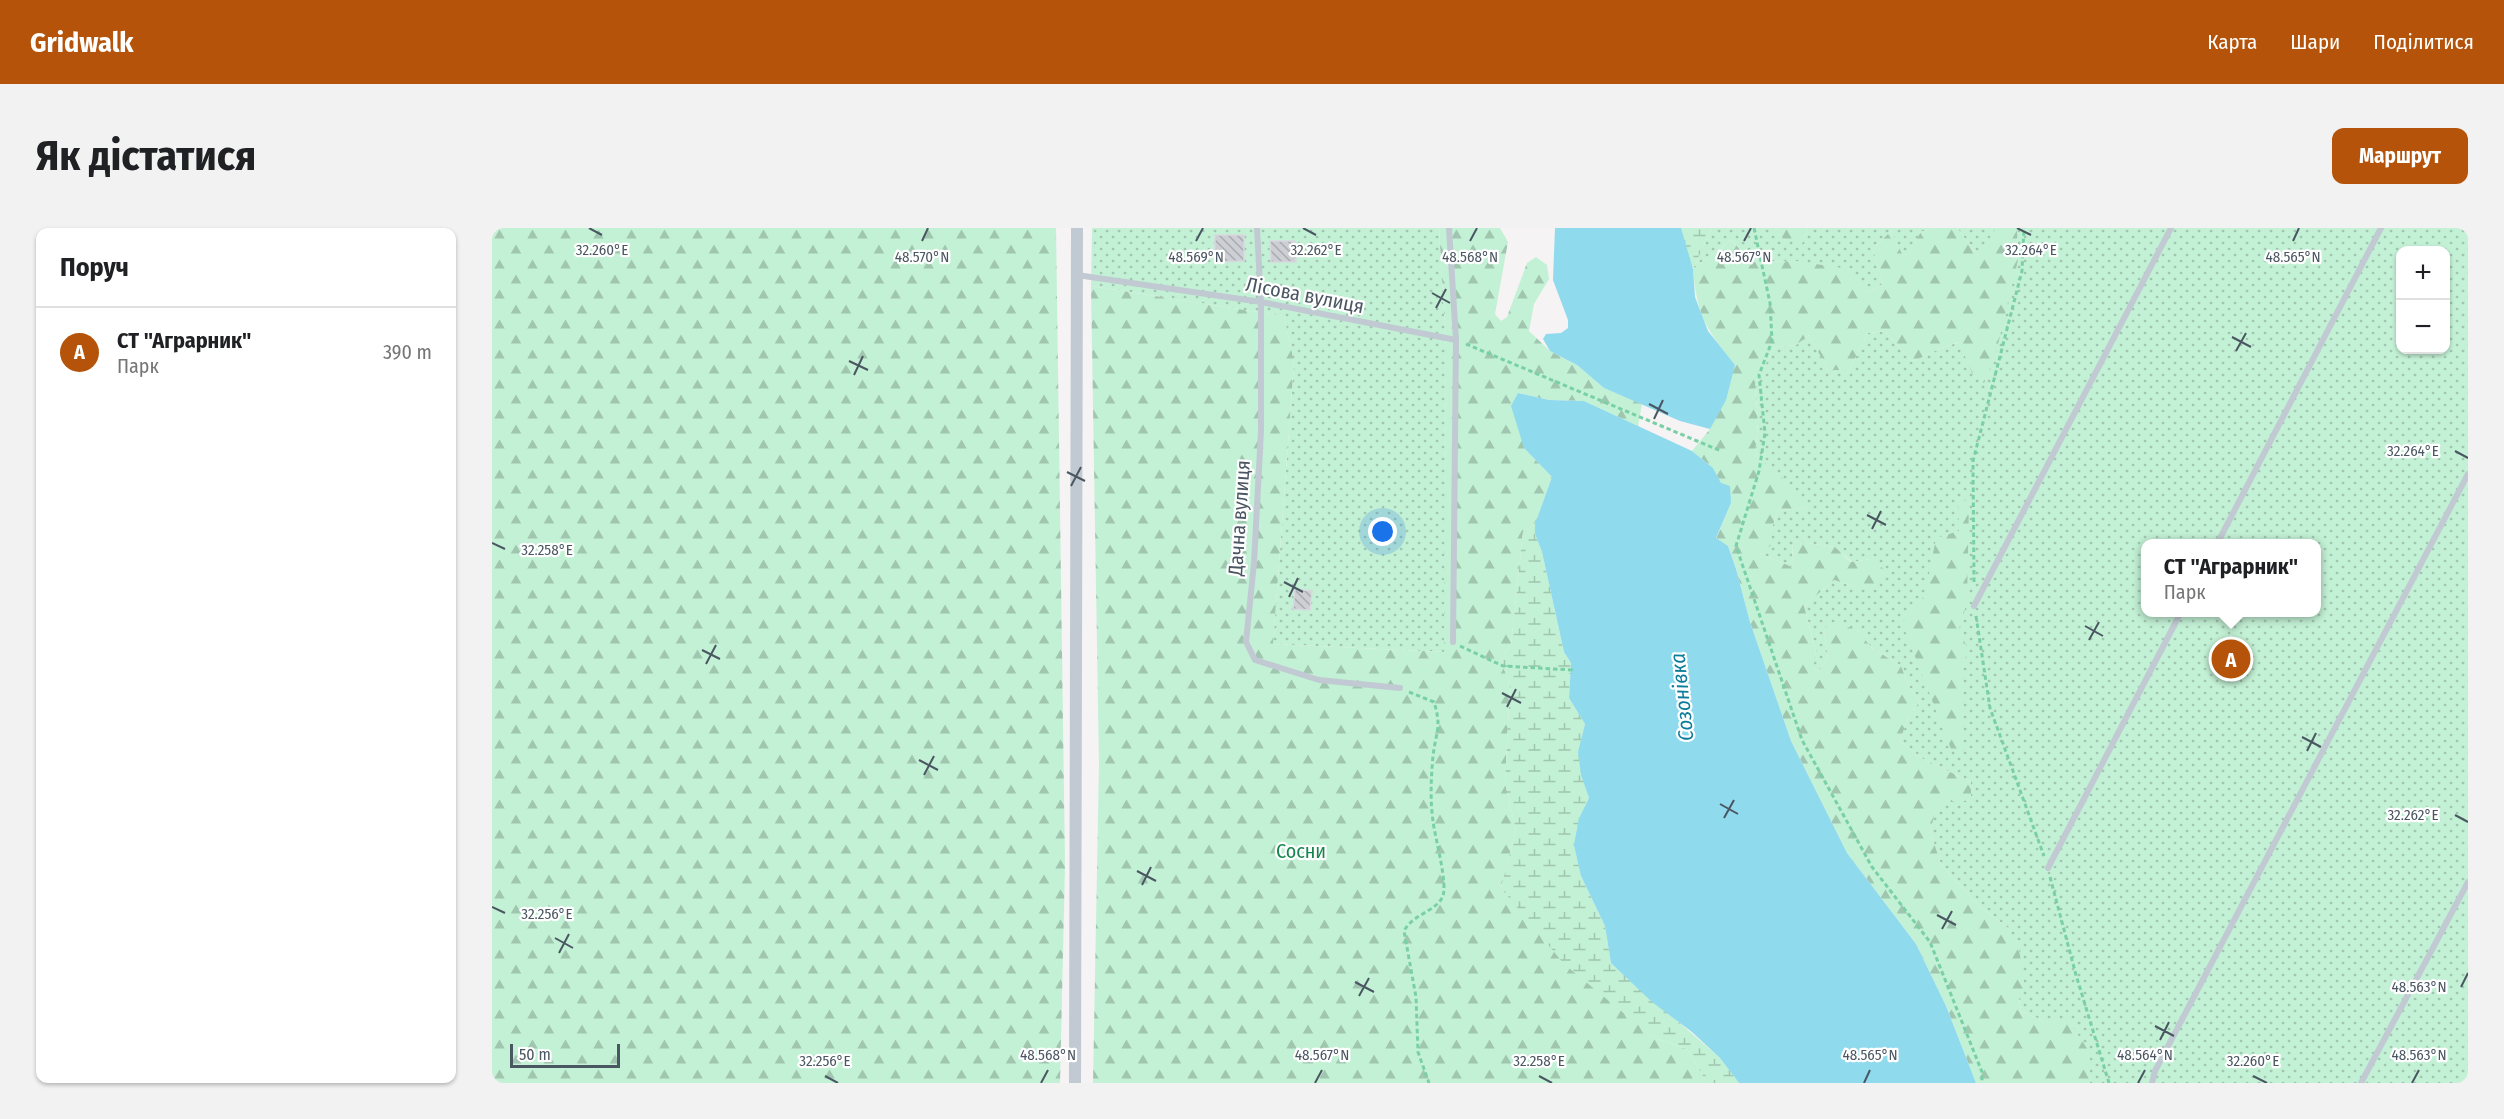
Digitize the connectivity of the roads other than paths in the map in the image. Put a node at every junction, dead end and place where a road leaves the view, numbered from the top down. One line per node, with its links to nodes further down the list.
1 (1077, 228): 6 (street)
2 (1257, 228): 7 (lane, Дачна вулиця)
3 (1449, 228): 8 (lane)
4 (2171, 228): 11 (lane)
5 (2381, 228): 10 (lane)
6 (1076, 275): 7 (lane, Лісова вулиця); 17 (street)
7 (1261, 302): 8 (lane, Лісова вулиця); 14 (lane, Дачна вулиця)
8 (1456, 340): 13 (lane)
9 (2468, 474): 18 (lane)
10 (2219, 539)
11 (1974, 606)
12 (2178, 617): 15 (lane)
13 (1453, 642)
14 (1400, 688)
15 (2048, 868)
16 (2468, 882): 19 (lane)
17 (1075, 1083)
18 (2152, 1083)
19 (2361, 1083)

